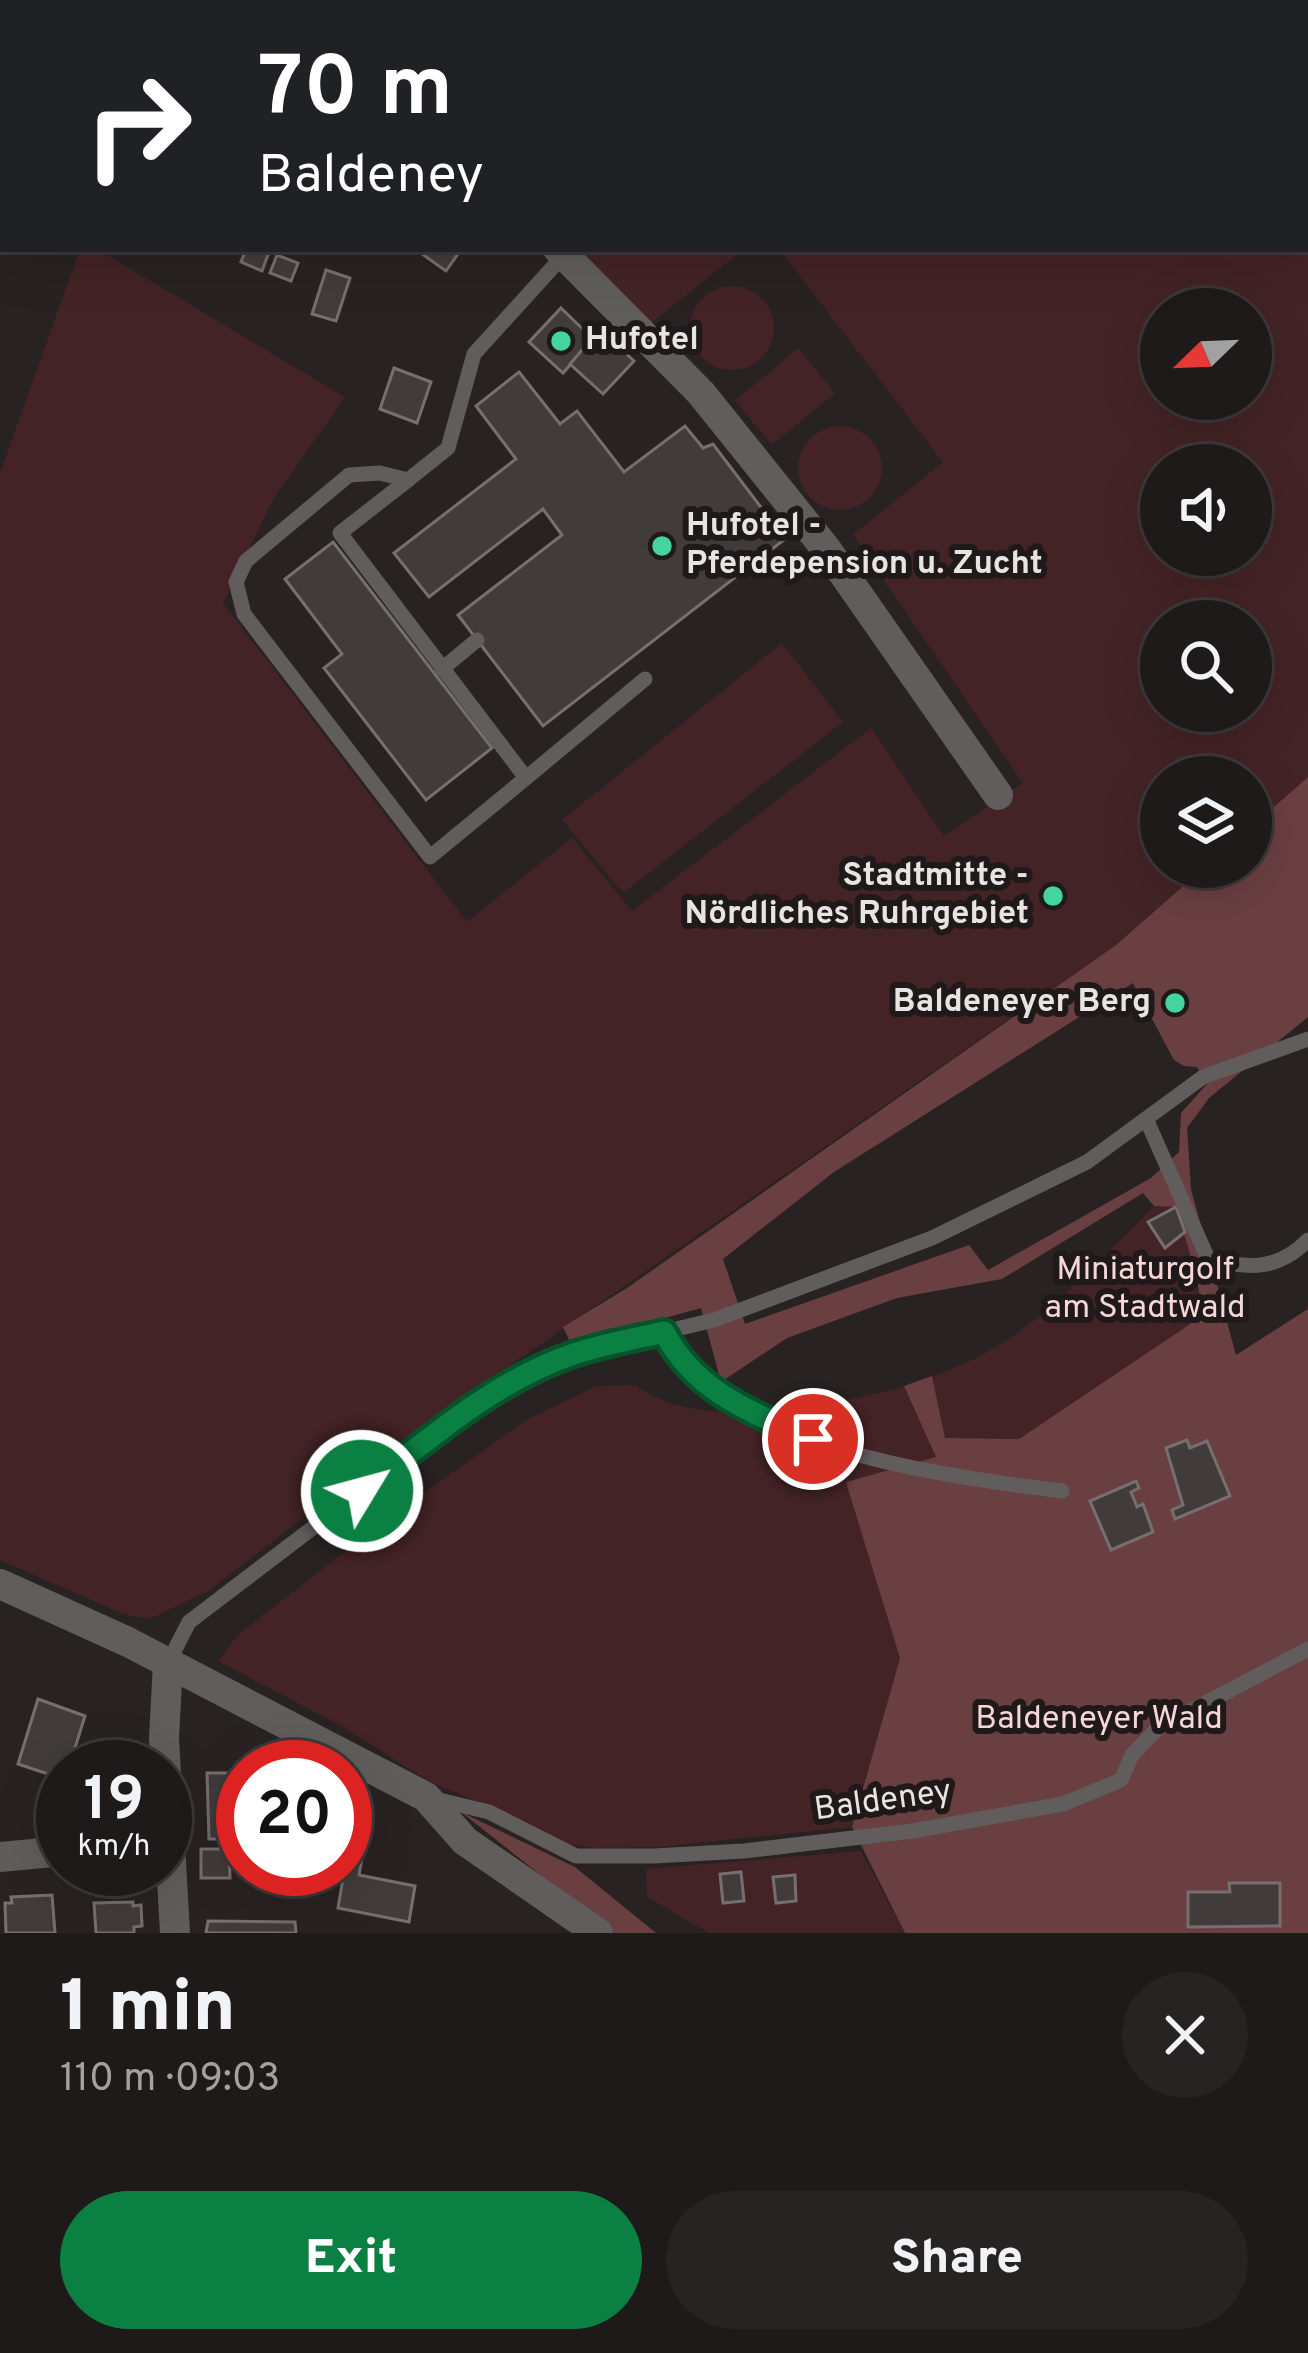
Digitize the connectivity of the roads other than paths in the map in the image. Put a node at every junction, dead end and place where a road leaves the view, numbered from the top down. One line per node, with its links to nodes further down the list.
1 (561, 253): 2 (lane); 7 (street)
2 (408, 480): 4 (lane); 6 (lane)
3 (477, 640): 4 (lane)
4 (442, 669): 6 (lane)
5 (645, 679): 6 (lane)
6 (526, 778)
7 (998, 795)
8 (1308, 1039): 9 (lane)
9 (1147, 1121): 10 (lane); 11 (lane)
10 (1308, 1240)
11 (664, 1332): 12 (lane); 15 (lane)
12 (1062, 1492)
13 (0, 1584): 15 (street)
14 (1308, 1649): 17 (lane, Baldeney)
15 (168, 1663): 16 (street); 17 (street)
16 (165, 1740)
17 (426, 1797): 22 (street)
18 (36, 1854): 19 (street)
19 (0, 1857)
20 (172, 1896): 21 (street)
21 (175, 1933)
22 (598, 1933)

